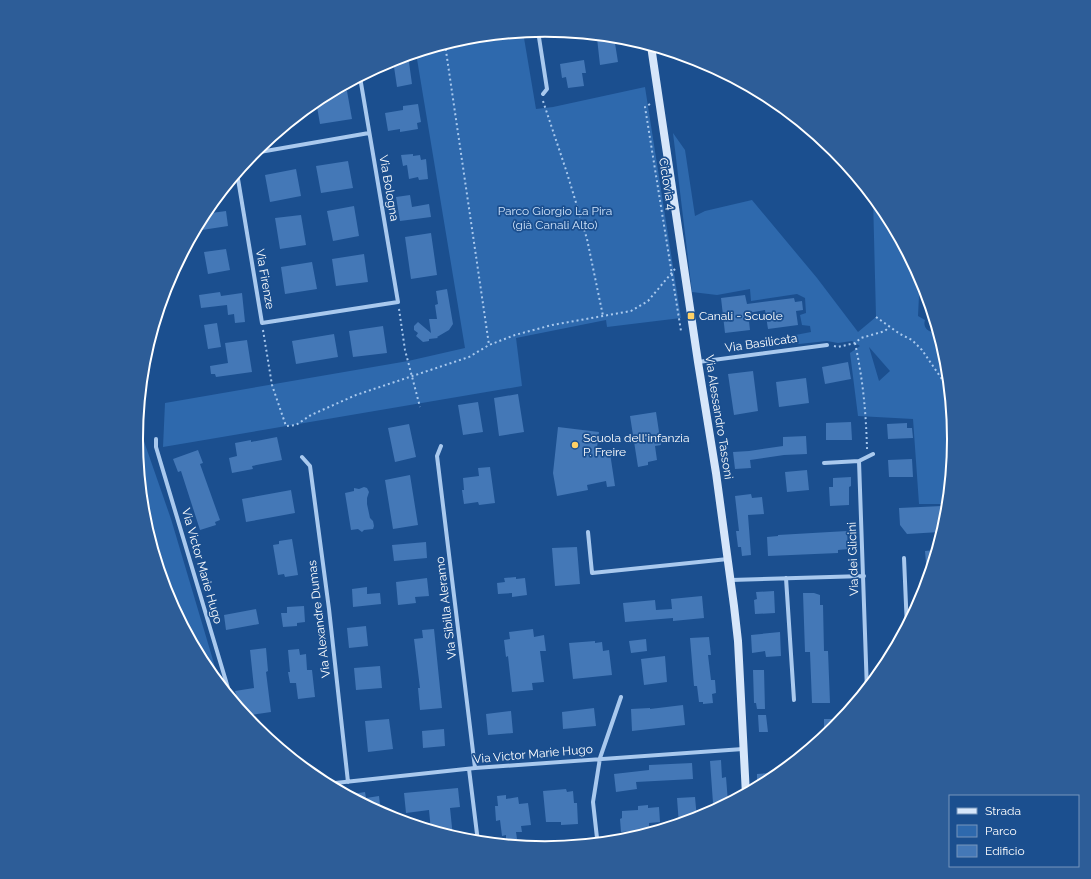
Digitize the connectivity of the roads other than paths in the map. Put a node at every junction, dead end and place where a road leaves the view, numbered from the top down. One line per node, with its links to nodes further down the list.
1 (539, 37): 4 (street)
2 (652, 52): 10 (street, Via Alessandro Tassoni)
3 (361, 82): 5 (street, Via Bologna)
4 (543, 94)
5 (369, 133): 6 (street); 8 (street, Via Bologna)
6 (265, 151)
7 (238, 180): 8 (street, Via Firenze)
8 (398, 302)
9 (827, 344): 10 (street, Via Basilicata)
10 (698, 362): 19 (street, Via Alessandro Tassoni)
11 (156, 439): 25 (street, Via Victor Marie Hugo)
12 (441, 446): 30 (street, Via Sibilla Aleramo)
13 (873, 454): 15 (street)
14 (302, 457): 32 (street, Via Alexandre Dumas)
15 (859, 461): 16 (street); 20 (street, Via dei Glicini)
16 (824, 463)
17 (588, 532): 19 (street)
18 (904, 558): 23 (street)
19 (728, 559): 22 (street, Via Alessandro Tassoni)
20 (864, 576): 21 (street); 24 (street, Via dei Glicini)
21 (786, 578): 22 (street); 27 (street)
22 (731, 580): 28 (street, Via Alessandro Tassoni)
23 (907, 617)
24 (867, 682)
25 (228, 687)
26 (621, 697): 29 (street)
27 (794, 700)
28 (743, 748): 29 (street, Via Victor Marie Hugo); 34 (street, Via Alessandro Tassoni)
29 (600, 758): 30 (street, Via Victor Marie Hugo); 36 (street)
30 (475, 768): 31 (street, Via Victor Marie Hugo)
31 (469, 770): 32 (street, Via Victor Marie Hugo); 35 (street)
32 (348, 782): 33 (street, Via Victor Marie Hugo)
33 (336, 783)
34 (746, 789)
35 (477, 836)
36 (597, 838)

